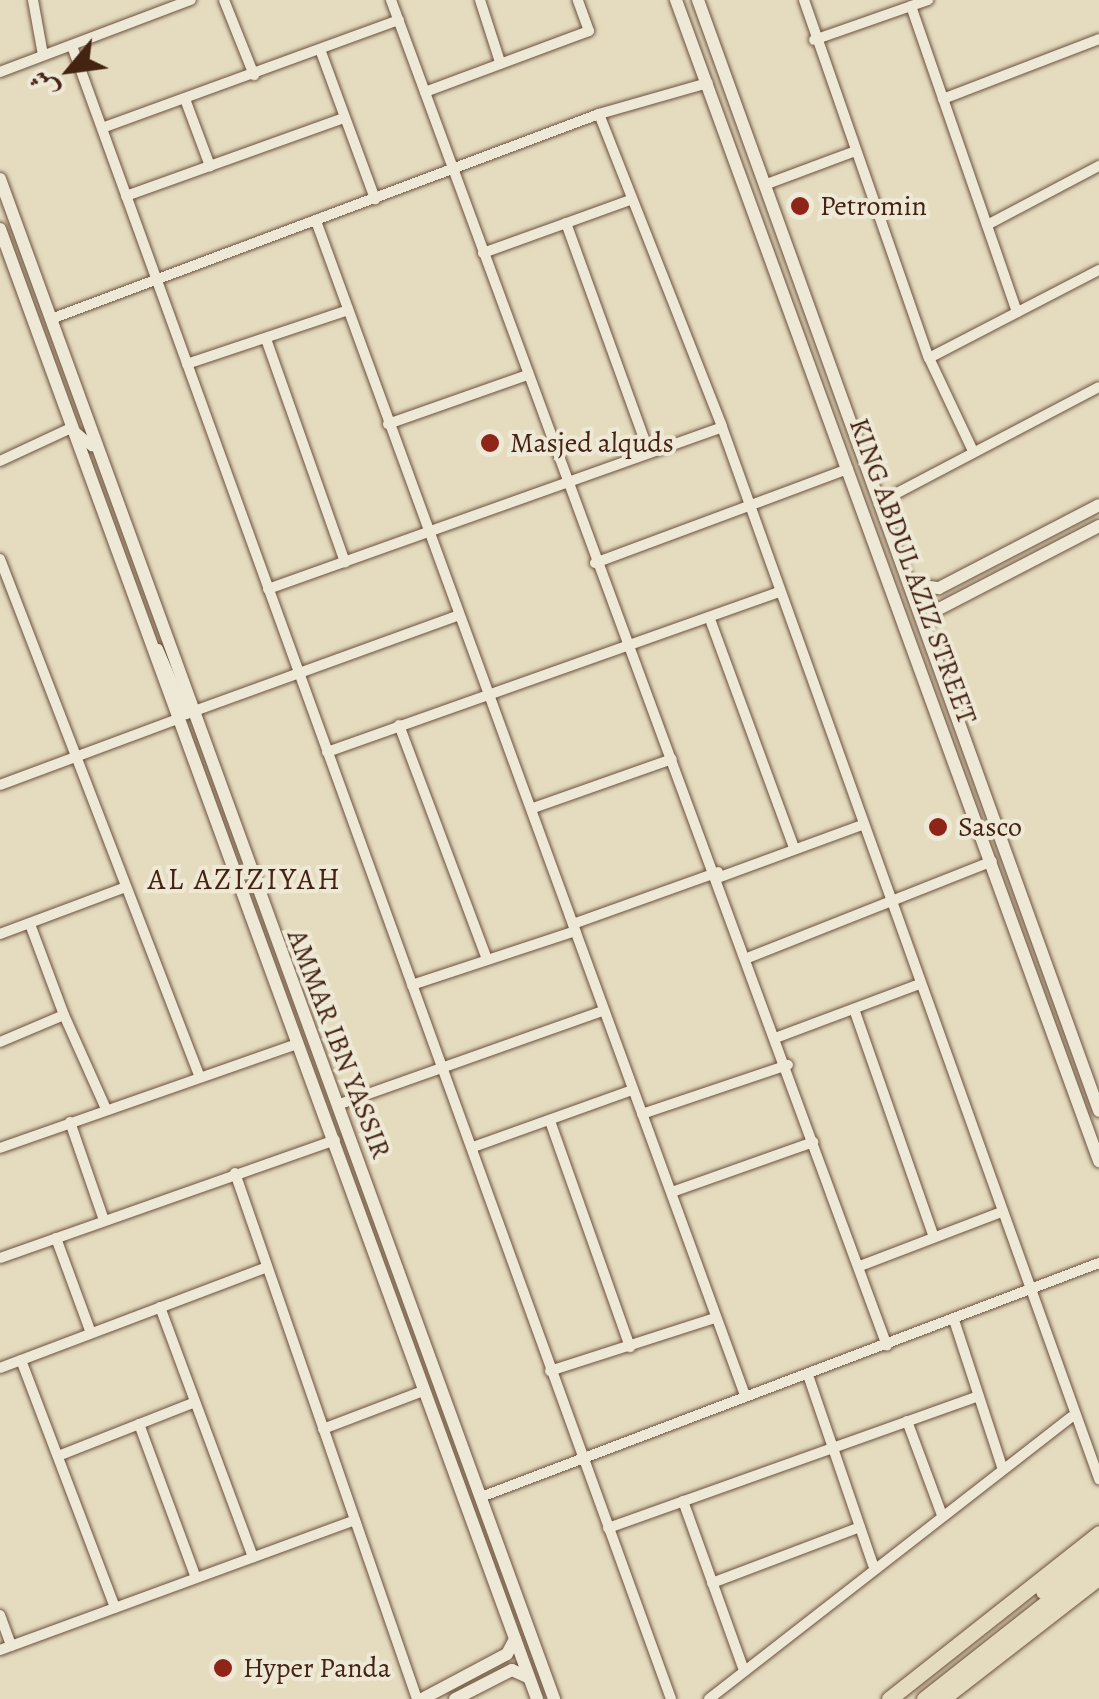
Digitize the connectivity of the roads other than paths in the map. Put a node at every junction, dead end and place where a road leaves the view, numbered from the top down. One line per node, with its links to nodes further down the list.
1 (33, 0): 17 (street)
2 (192, 0): 15 (street)
3 (224, 0): 20 (street)
4 (391, 0): 12 (street)
5 (480, 0): 18 (street)
6 (578, 0): 18 (street)
7 (676, 0): 21 (street, KING ABDUL AZIZ STREET)
8 (698, 0): 33 (street, KING ABDUL AZIZ STREET)
9 (804, 0): 14 (street)
10 (928, 0): 11 (street)
11 (911, 6): 14 (street); 24 (street)
12 (399, 20): 16 (street); 22 (street)
13 (1099, 39): 24 (street)
14 (814, 40): 28 (street)
15 (72, 46): 17 (street); 27 (street)
16 (321, 52): 20 (street); 26 (street)
17 (43, 55): 19 (street)
18 (500, 62): 22 (street)
19 (0, 72)
20 (254, 75): 23 (street)
21 (708, 83): 25 (street); 58 (street, KING ABDUL AZIZ STREET)
22 (425, 92): 31 (street)
23 (185, 99): 27 (street); 29 (street)
24 (943, 99): 39 (street)
25 (599, 114): 31 (street); 36 (street)
26 (344, 118): 29 (street); 35 (street)
27 (102, 128): 34 (street)
28 (853, 152): 33 (street); 48 (street)
29 (210, 166): 34 (street)
30 (1099, 166): 39 (street)
31 (453, 170): 35 (street); 41 (street)
32 (0, 179): 46 (street, AMMAR IBN YASSIR)
33 (767, 184): 61 (street, KING ABDUL AZIZ STREET)
34 (126, 196): 43 (street)
35 (375, 199): 37 (street)
36 (630, 200): 38 (street); 53 (street)
37 (316, 221): 43 (street); 44 (street)
38 (566, 223): 41 (street); 56 (street)
39 (987, 226): 45 (street)
40 (0, 230): 54 (street, AMMAR IBN YASSIR)
41 (483, 253): 50 (street)
42 (1099, 270): 45 (street)
43 (156, 277): 46 (street); 49 (street)
44 (348, 310): 47 (street); 52 (street)
45 (1017, 312): 48 (street)
46 (51, 319): 60 (street, AMMAR IBN YASSIR)
47 (266, 339): 49 (street); 67 (street)
48 (929, 358): 55 (street)
49 (187, 364): 71 (street)
50 (527, 375): 52 (street); 59 (street)
51 (1099, 387): 55 (street)
52 (388, 424): 65 (street)
53 (722, 427): 56 (street); 63 (street)
54 (71, 428): 57 (street); 60 (street); 75 (street, AMMAR IBN YASSIR)
55 (974, 451): 61 (street)
56 (650, 452): 59 (street)
57 (0, 461)
58 (848, 470): 63 (street); 92 (street, KING ABDUL AZIZ STREET)
59 (566, 482): 65 (street); 68 (street)
60 (114, 491): 82 (street, AMMAR IBN YASSIR)
61 (880, 502): 69 (street, KING ABDUL AZIZ STREET)
62 (1099, 506): 70 (street)
63 (752, 510): 68 (street); 73 (street)
64 (1099, 526): 74 (street)
65 (427, 532): 67 (street); 76 (street)
66 (0, 559): 72 (street)
67 (345, 562): 71 (street)
68 (595, 563): 79 (street)
69 (909, 584): 70 (street); 78 (street, KING ABDUL AZIZ STREET)
70 (939, 588): 74 (street)
71 (268, 590): 80 (street)
72 (6, 591): 86 (street)
73 (778, 592): 77 (street); 90 (street)
74 (946, 605): 78 (street)
75 (134, 609): 82 (street); 83 (street, AMMAR IBN YASSIR)
76 (457, 616): 80 (street); 81 (street)
77 (711, 622): 79 (street); 91 (street)
78 (926, 628): 115 (street, KING ABDUL AZIZ STREET)
79 (636, 648): 81 (street); 87 (street)
80 (298, 670): 82 (street); 85 (street)
81 (486, 694): 84 (street); 89 (street)
82 (196, 712): 113 (street, AMMAR IBN YASSIR)
83 (175, 720): 86 (street); 108 (street, AMMAR IBN YASSIR)
84 (399, 725): 85 (street); 100 (street)
85 (327, 752): 101 (street)
86 (75, 757): 88 (street); 94 (street)
87 (672, 759): 89 (street); 93 (street)
88 (0, 785)
89 (534, 808): 97 (street)
90 (862, 825): 91 (street); 95 (street)
91 (794, 847): 93 (street)
92 (992, 861): 95 (street); 123 (street, KING ABDUL AZIZ STREET)
93 (719, 874): 97 (street); 99 (street)
94 (126, 887): 96 (street); 111 (street)
95 (892, 905): 99 (street); 102 (street)
96 (30, 924): 98 (street); 105 (street)
97 (574, 927): 100 (street); 104 (street)
98 (0, 934)
99 (750, 957): 106 (street)
100 (487, 960): 101 (street)
101 (412, 985): 110 (street)
102 (918, 985): 103 (street); 126 (street)
103 (854, 1009): 106 (street); 128 (street)
104 (603, 1011): 110 (street); 112 (street)
105 (64, 1015): 107 (street); 114 (street)
106 (778, 1037): 109 (street)
107 (0, 1042)
108 (297, 1044): 111 (street); 119 (street, AMMAR IBN YASSIR)
109 (788, 1066): 116 (street); 120 (street)
110 (444, 1069): 113 (street); 121 (street)
111 (199, 1074): 114 (street)
112 (632, 1090): 116 (street); 118 (street)
113 (337, 1106): 158 (street, AMMAR IBN YASSIR)
114 (106, 1109): 117 (street)
115 (1099, 1112)
116 (642, 1114): 125 (street)
117 (70, 1122): 122 (street); 127 (street)
118 (550, 1122): 121 (street); 140 (street)
119 (335, 1140): 124 (street); 145 (street, AMMAR IBN YASSIR)
120 (813, 1142): 125 (street); 133 (street)
121 (473, 1147): 143 (street)
122 (0, 1148)
123 (1099, 1162)
124 (235, 1174): 127 (street); 132 (street)
125 (672, 1192): 136 (street)
126 (999, 1213): 128 (street); 134 (street)
127 (104, 1220): 129 (street)
128 (934, 1236): 133 (street)
129 (56, 1238): 130 (street); 138 (street)
130 (0, 1258)
131 (1099, 1263): 134 (street)
132 (267, 1266): 135 (street); 152 (street)
133 (860, 1266): 139 (street)
134 (1034, 1288): 137 (street); 149 (street)
135 (160, 1307): 138 (street); 148 (street)
136 (715, 1318): 140 (street); 146 (street)
137 (956, 1323): 139 (street); 147 (street)
138 (91, 1334): 141 (street)
139 (886, 1346): 144 (street)
140 (630, 1347): 143 (street)
141 (21, 1360): 142 (street); 154 (street)
142 (0, 1368)
143 (550, 1371): 155 (street)
144 (808, 1375): 146 (street); 153 (street)
145 (424, 1391): 152 (street); 174 (street, AMMAR IBN YASSIR)
146 (746, 1395): 155 (street)
147 (978, 1396): 150 (street); 156 (street)
148 (196, 1402): 151 (street); 166 (street)
149 (1071, 1417): 156 (street); 157 (street)
150 (908, 1420): 153 (street); 160 (street)
151 (140, 1424): 154 (street); 170 (street)
152 (324, 1430): 161 (street)
153 (831, 1448): 159 (street); 163 (street)
154 (58, 1456): 172 (street)
155 (581, 1456): 158 (street); 162 (street)
156 (1002, 1467): 160 (street)
157 (1099, 1479)
158 (481, 1497): 181 (street, AMMAR IBN YASSIR)
159 (682, 1501): 162 (street); 171 (street)
160 (942, 1516): 168 (street)
161 (354, 1520): 166 (street); 178 (street)
162 (608, 1528): 182 (street)
163 (860, 1528): 168 (street); 171 (street)
164 (1099, 1533): 184 (main road)
165 (1099, 1547): 185 (main road)
166 (254, 1557): 170 (street)
167 (1099, 1561): 186 (main road)
168 (873, 1565): 176 (street)
169 (1099, 1577): 187 (main road)
170 (196, 1578): 172 (street)
171 (712, 1583): 176 (street)
172 (115, 1608): 175 (street)
173 (0, 1615): 175 (street)
174 (515, 1636): 177 (street, AMMAR IBN YASSIR); 178 (street)
175 (6, 1648)
176 (742, 1668): 183 (street)
177 (531, 1682): 179 (street); 180 (street, AMMAR IBN YASSIR)
178 (419, 1699)
179 (456, 1699)
180 (538, 1699)
181 (554, 1699)
182 (671, 1699)
183 (708, 1699)
184 (889, 1699)
185 (906, 1699)
186 (924, 1699)
187 (942, 1699)

